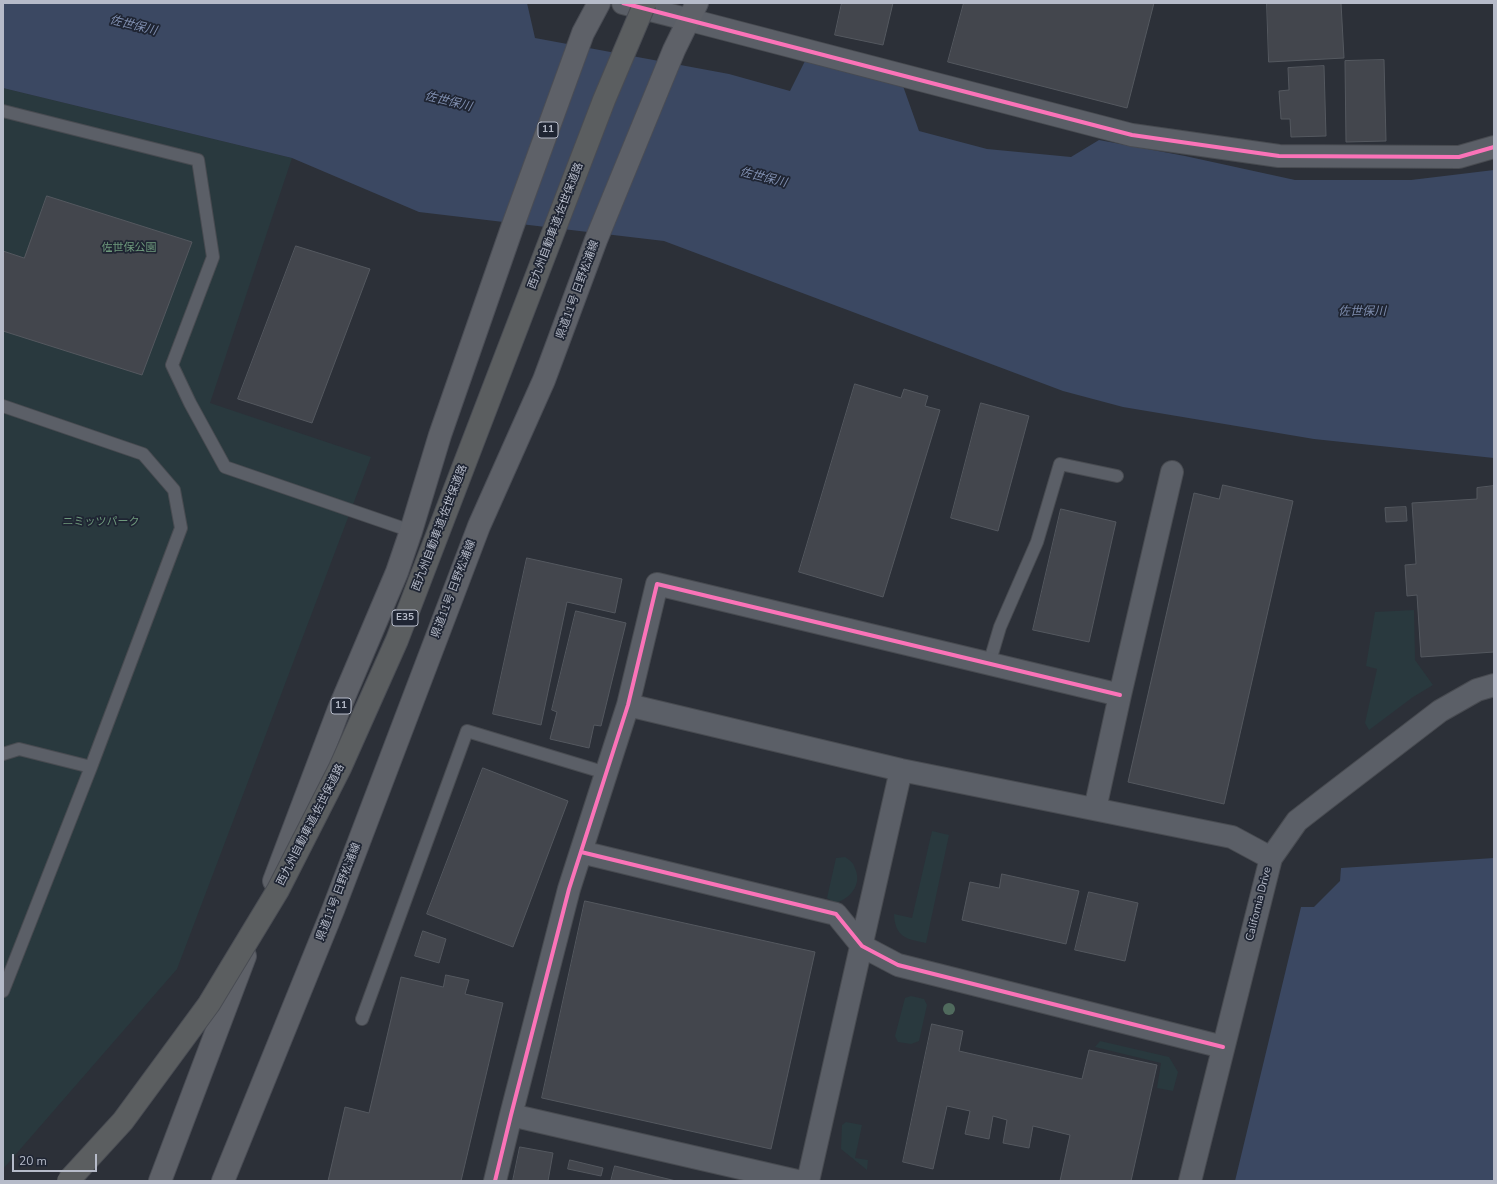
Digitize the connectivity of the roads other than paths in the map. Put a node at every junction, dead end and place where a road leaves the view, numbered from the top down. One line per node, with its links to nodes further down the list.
1 (599, 3): 10 (main road, 11)
2 (623, 3): 4 (street)
3 (645, 3): 27 (highway, 西九州自動車道;佐世保道路 / E35, bridge)
4 (694, 11): 6 (street); 29 (main road, 県道11号 日野松浦線)
5 (3, 111): 10 (lane)
6 (1494, 147)
7 (3, 406): 16 (lane)
8 (1172, 472): 13 (street)
9 (1117, 476): 11 (lane)
10 (411, 531): 28 (main road, 11)
11 (989, 664): 13 (street); 14 (street)
12 (1494, 685): 21 (street, California Drive)
13 (1120, 695): 19 (street)
14 (628, 705): 17 (street); 18 (street)
15 (3, 754): 16 (lane)
16 (91, 767): 23 (lane)
17 (902, 770): 19 (street); 22 (street)
18 (606, 773): 20 (street); 24 (lane)
19 (1096, 809): 21 (street)
20 (581, 852): 22 (street); 26 (street)
21 (1271, 858): 25 (street, California Drive)
22 (862, 946): 25 (street); 32 (street)
23 (3, 991)
24 (362, 1019)
25 (1223, 1047): 33 (street, California Drive)
26 (510, 1115): 30 (street); 31 (street)
27 (68, 1181)
28 (160, 1181)
29 (223, 1181)
30 (495, 1181)
31 (797, 1181)
32 (808, 1181)
33 (1190, 1181)

